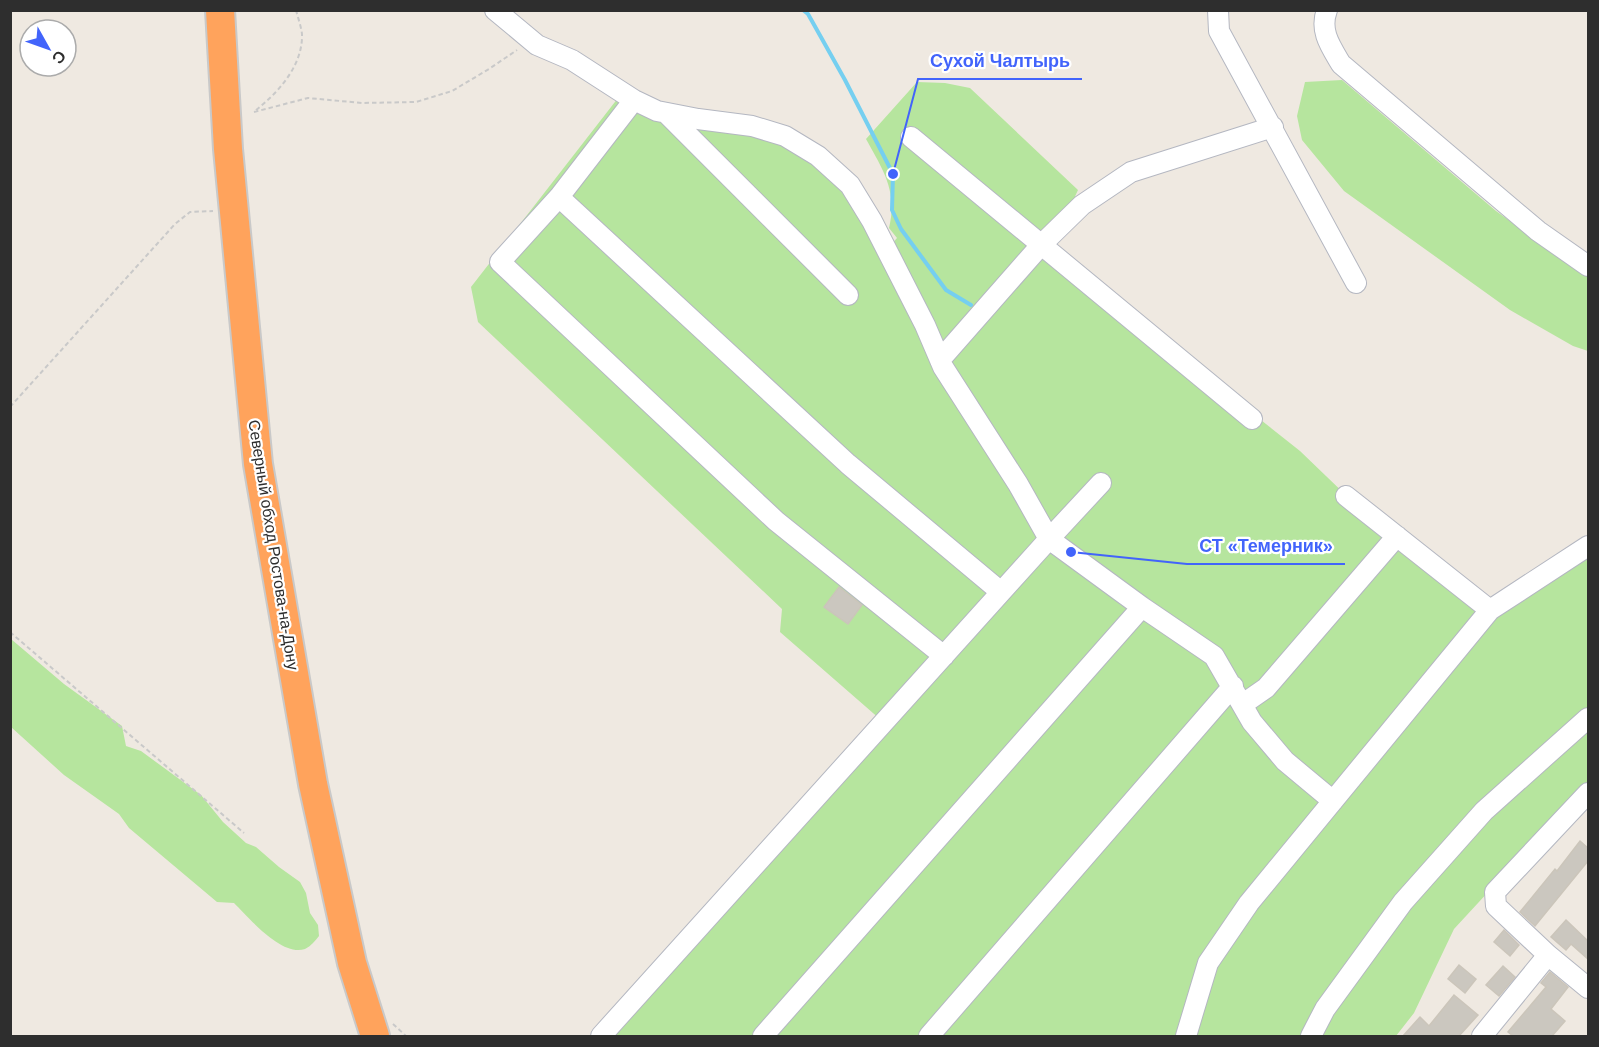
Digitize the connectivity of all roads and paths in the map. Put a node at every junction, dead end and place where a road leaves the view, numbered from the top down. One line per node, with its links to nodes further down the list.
1 (204, 10): 13 (highway, Северный обход Ростова-на-Дону)
2 (220, 10): 40 (highway, Северный обход Ростова-на-Дону)
3 (296, 10): 7 (path)
4 (495, 10): 7 (street)
5 (1218, 10): 10 (street)
6 (1328, 10): 15 (street)
7 (531, 40): 8 (street)
8 (634, 100): 9 (street); 12 (street)
9 (666, 113): 17 (street); 18 (street)
10 (1273, 127): 14 (street); 16 (street)
11 (910, 137): 14 (street)
12 (559, 197): 26 (street); 30 (street)
13 (218, 210): 19 (path); 39 (highway, Северный обход Ростова-на-Дону)
14 (1041, 245): 18 (street); 20 (street)
15 (1588, 266)
16 (1356, 283)
17 (848, 295)
18 (940, 360): 24 (street)
19 (10, 407)
20 (1252, 419)
21 (1101, 483): 24 (street)
22 (1346, 496): 23 (street)
23 (1396, 536): 28 (street); 32 (street)
24 (1049, 539): 26 (street); 27 (street)
25 (1588, 546): 28 (street)
26 (1001, 592): 30 (street)
27 (1142, 607): 31 (street); 42 (street)
28 (1490, 610): 34 (street)
29 (10, 633): 36 (path)
30 (944, 656): 41 (street)
31 (1233, 686): 32 (street); 43 (street)
32 (1243, 704): 34 (street)
33 (1588, 718): 45 (street)
34 (1333, 801): 44 (street)
35 (1585, 806): 37 (street)
36 (244, 833)
37 (1548, 955): 38 (street); 46 (street)
38 (1588, 988)
39 (358, 1036)
40 (375, 1036)
41 (601, 1036)
42 (763, 1036)
43 (929, 1036)
44 (1186, 1036)
45 (1311, 1036)
46 (1482, 1036)

